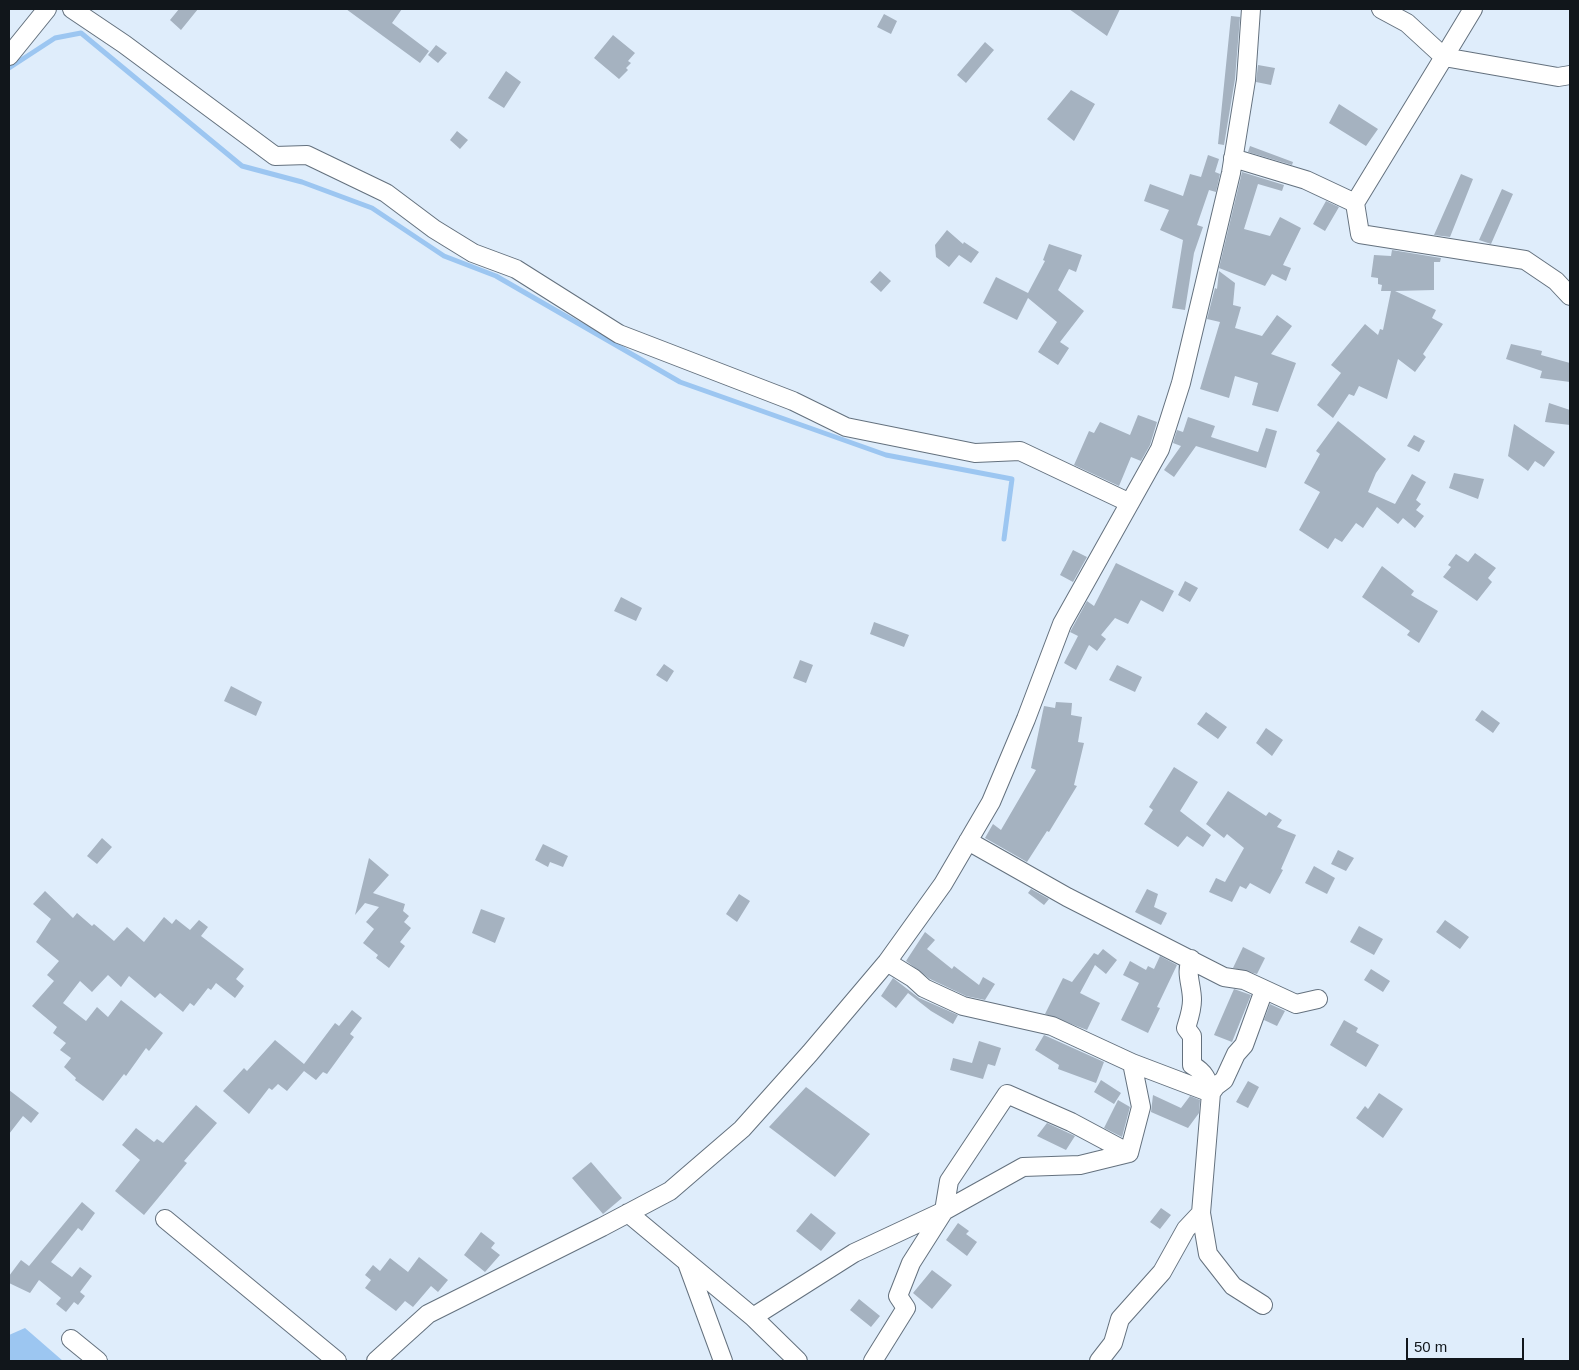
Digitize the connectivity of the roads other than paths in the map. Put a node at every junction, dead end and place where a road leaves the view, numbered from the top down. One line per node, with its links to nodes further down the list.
1 (47, 9): 6 (street)
2 (72, 9): 12 (street)
3 (1251, 9): 9 (street)
4 (1381, 9): 7 (street)
5 (1473, 9): 7 (street)
6 (9, 56)
7 (1444, 57): 8 (street); 10 (street)
8 (1570, 75)
9 (1233, 158): 10 (street); 12 (street)
10 (1355, 203): 11 (street)
11 (1570, 296)
12 (1130, 502): 13 (street)
13 (968, 840): 14 (street); 15 (street)
14 (1191, 960): 16 (street); 19 (street)
15 (887, 962): 18 (street); 22 (street)
16 (1264, 990): 17 (street); 19 (street)
17 (1318, 999)
18 (1132, 1063): 19 (street); 20 (street)
19 (1211, 1093): 23 (street)
20 (1130, 1153): 21 (street); 21 (street)
21 (944, 1211): 27 (street); 34 (street)
22 (628, 1213): 25 (street); 31 (street)
23 (1201, 1213): 26 (street); 35 (street)
24 (164, 1219): 30 (street)
25 (687, 1262): 27 (street); 32 (street)
26 (1263, 1304)
27 (753, 1317): 33 (street)
28 (71, 1339): 29 (street)
29 (98, 1361)
30 (337, 1361)
31 (376, 1361)
32 (723, 1361)
33 (798, 1361)
34 (873, 1361)
35 (1099, 1361)

